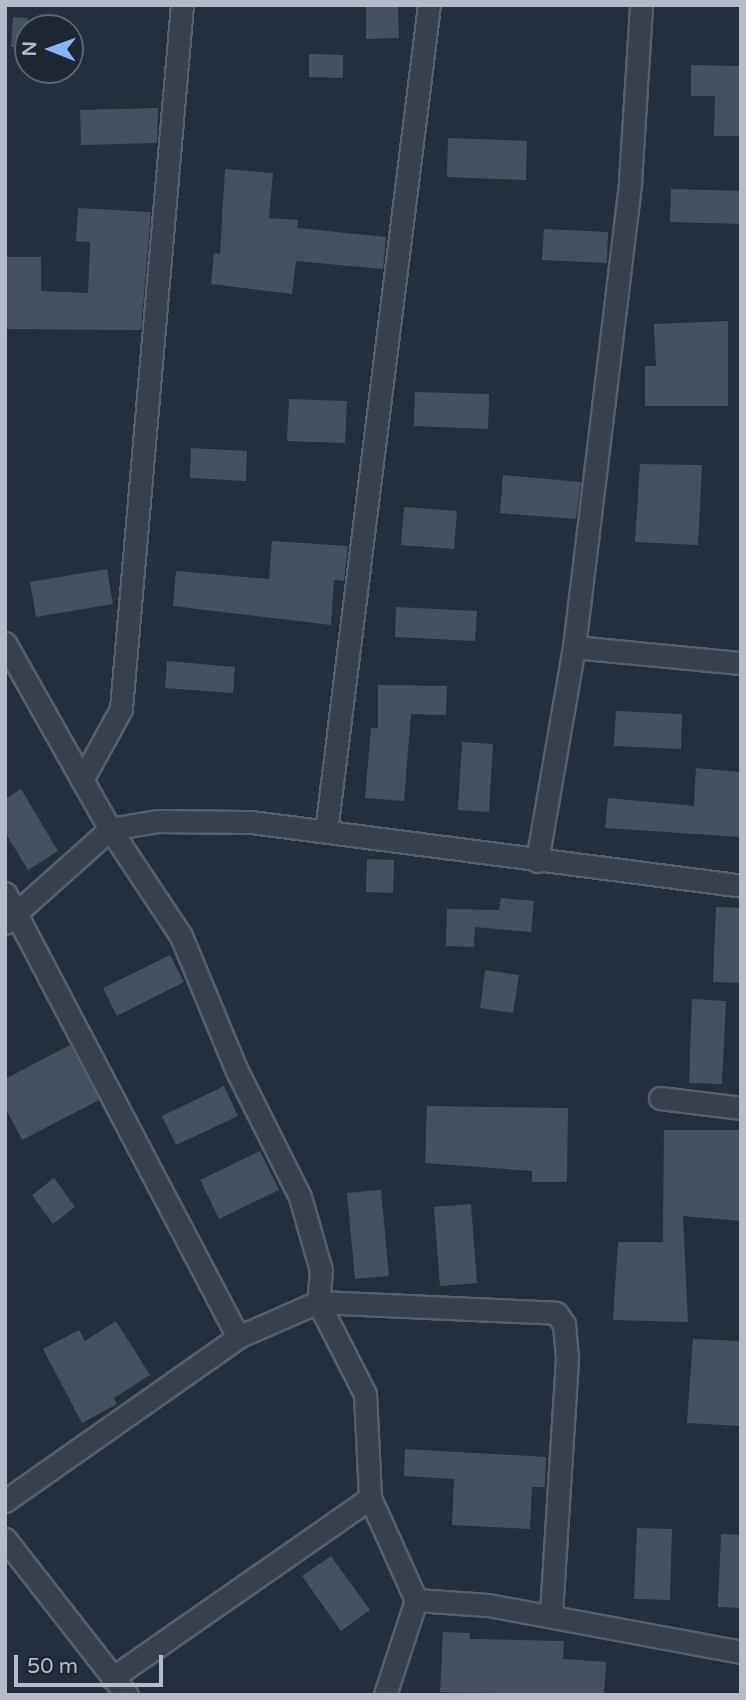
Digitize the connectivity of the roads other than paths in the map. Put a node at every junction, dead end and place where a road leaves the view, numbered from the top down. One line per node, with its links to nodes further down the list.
1 (182, 5): 7 (street)
2 (429, 5): 9 (street)
3 (641, 5): 5 (street)
4 (5, 643): 7 (street)
5 (574, 647): 6 (street); 10 (street)
6 (741, 663)
7 (82, 780): 8 (street)
8 (110, 829): 9 (street); 13 (street); 16 (street)
9 (326, 831): 10 (street)
10 (537, 861): 11 (street)
11 (741, 886)
12 (5, 892): 13 (street)
13 (12, 918): 17 (street)
14 (660, 1098): 15 (street)
15 (741, 1108)
16 (318, 1302): 17 (street); 18 (street); 22 (street)
17 (238, 1337): 19 (street)
18 (370, 1499): 21 (street); 24 (street)
19 (5, 1501)
20 (5, 1539): 24 (street)
21 (415, 1600): 22 (street); 26 (street)
22 (551, 1616): 23 (street)
23 (741, 1652)
24 (112, 1678): 25 (street)
25 (127, 1695)
26 (385, 1695)

